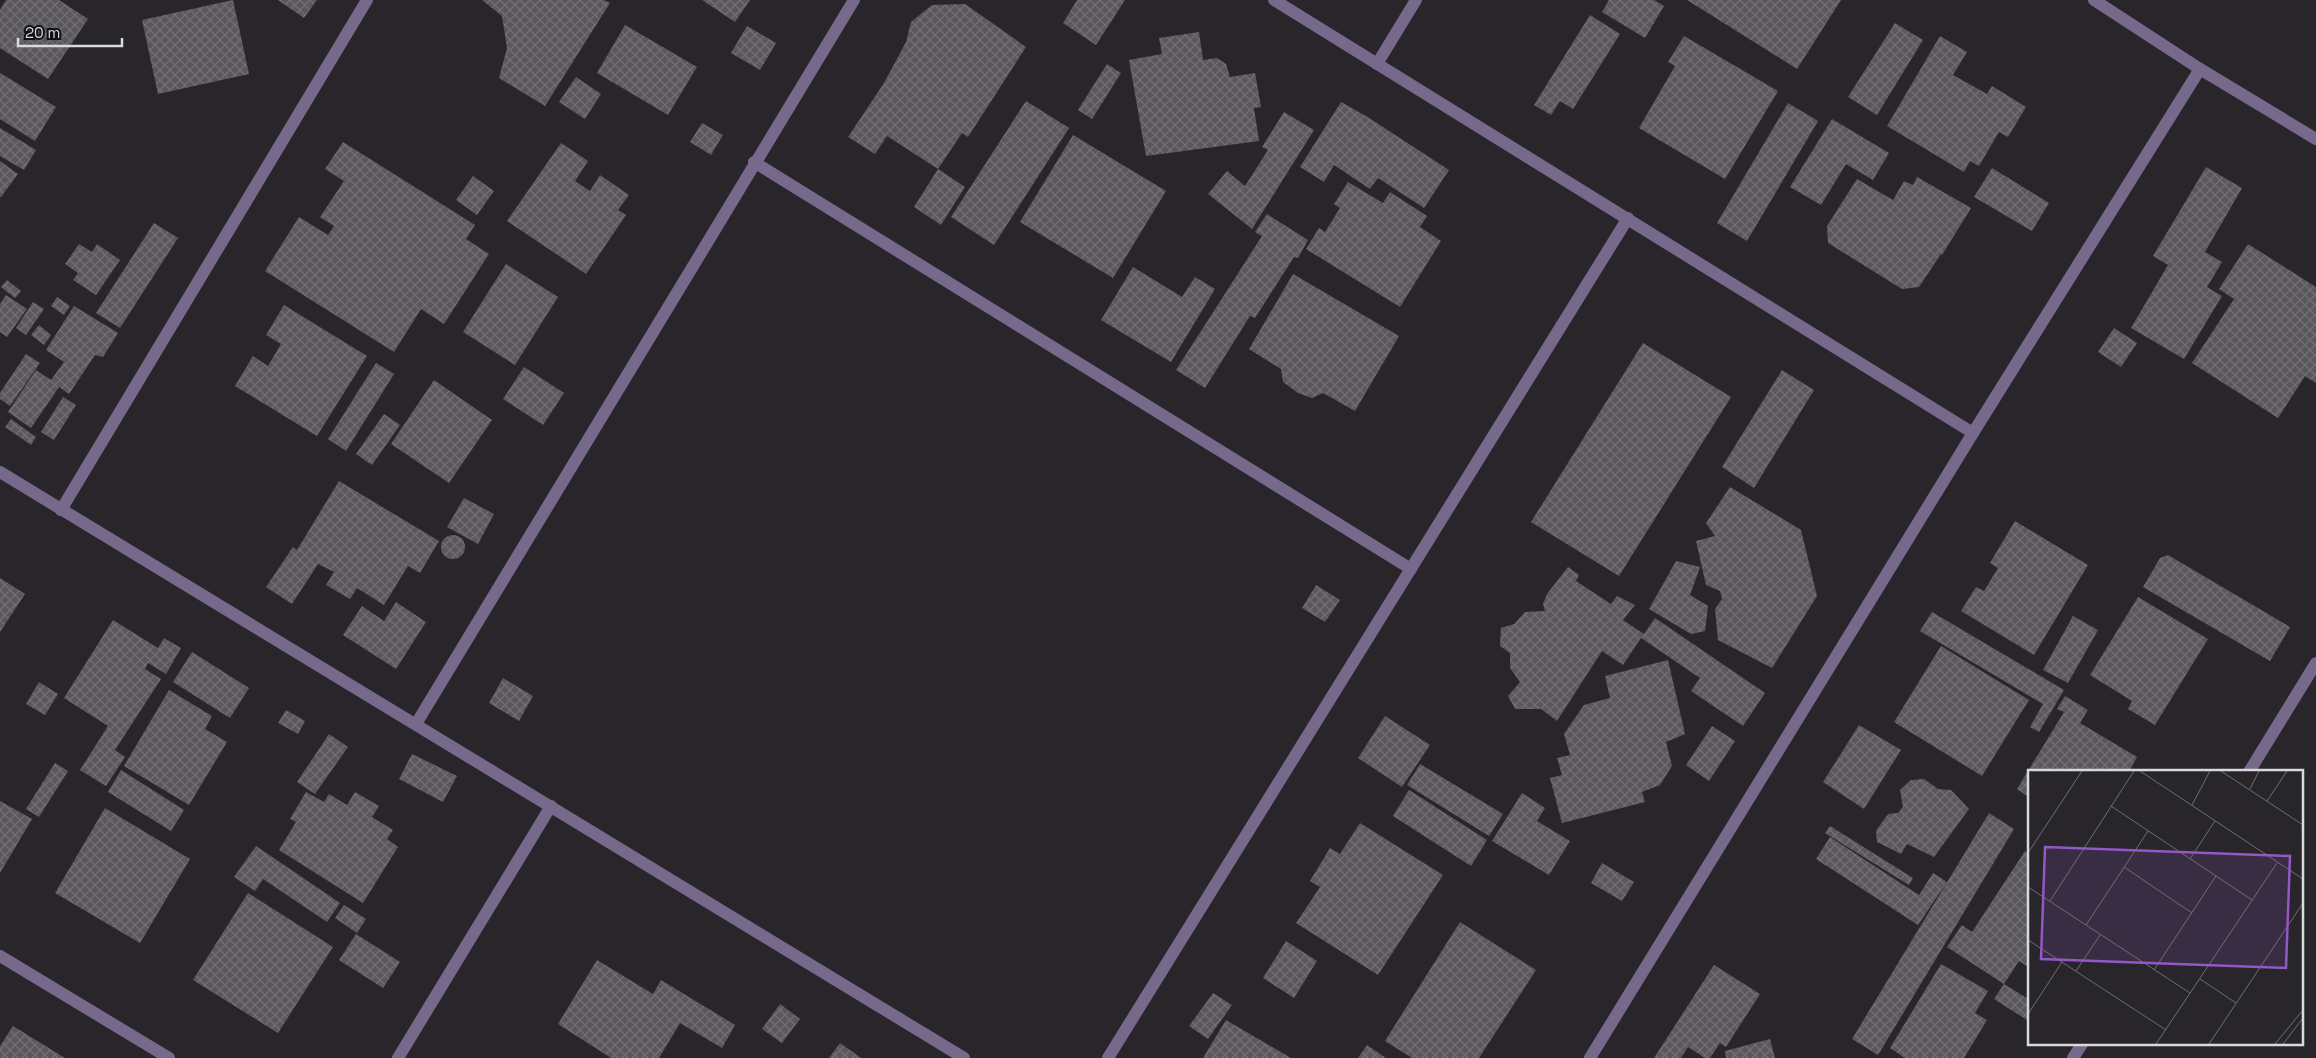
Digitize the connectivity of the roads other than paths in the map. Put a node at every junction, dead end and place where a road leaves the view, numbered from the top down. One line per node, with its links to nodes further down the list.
1 (367, 0): 13 (street)
2 (854, 0): 9 (street)
3 (1274, 0): 6 (street)
4 (1416, 0): 6 (street)
5 (2094, 0): 7 (street)
6 (1377, 64): 10 (street)
7 (2200, 69): 8 (street); 11 (street)
8 (2316, 139)
9 (754, 162): 14 (street); 16 (street)
10 (1628, 218): 11 (street); 14 (street)
11 (1973, 433): 25 (street)
12 (0, 472): 13 (street)
13 (62, 510): 16 (street)
14 (1410, 569): 24 (street)
15 (2316, 663): 17 (street)
16 (416, 724): 18 (street)
17 (2250, 770)
18 (551, 806): 22 (street); 23 (street)
19 (0, 956): 21 (street)
20 (2081, 1046): 26 (street)
21 (169, 1058)
22 (398, 1058)
23 (964, 1058)
24 (1108, 1058)
25 (1590, 1058)
26 (2073, 1058)

